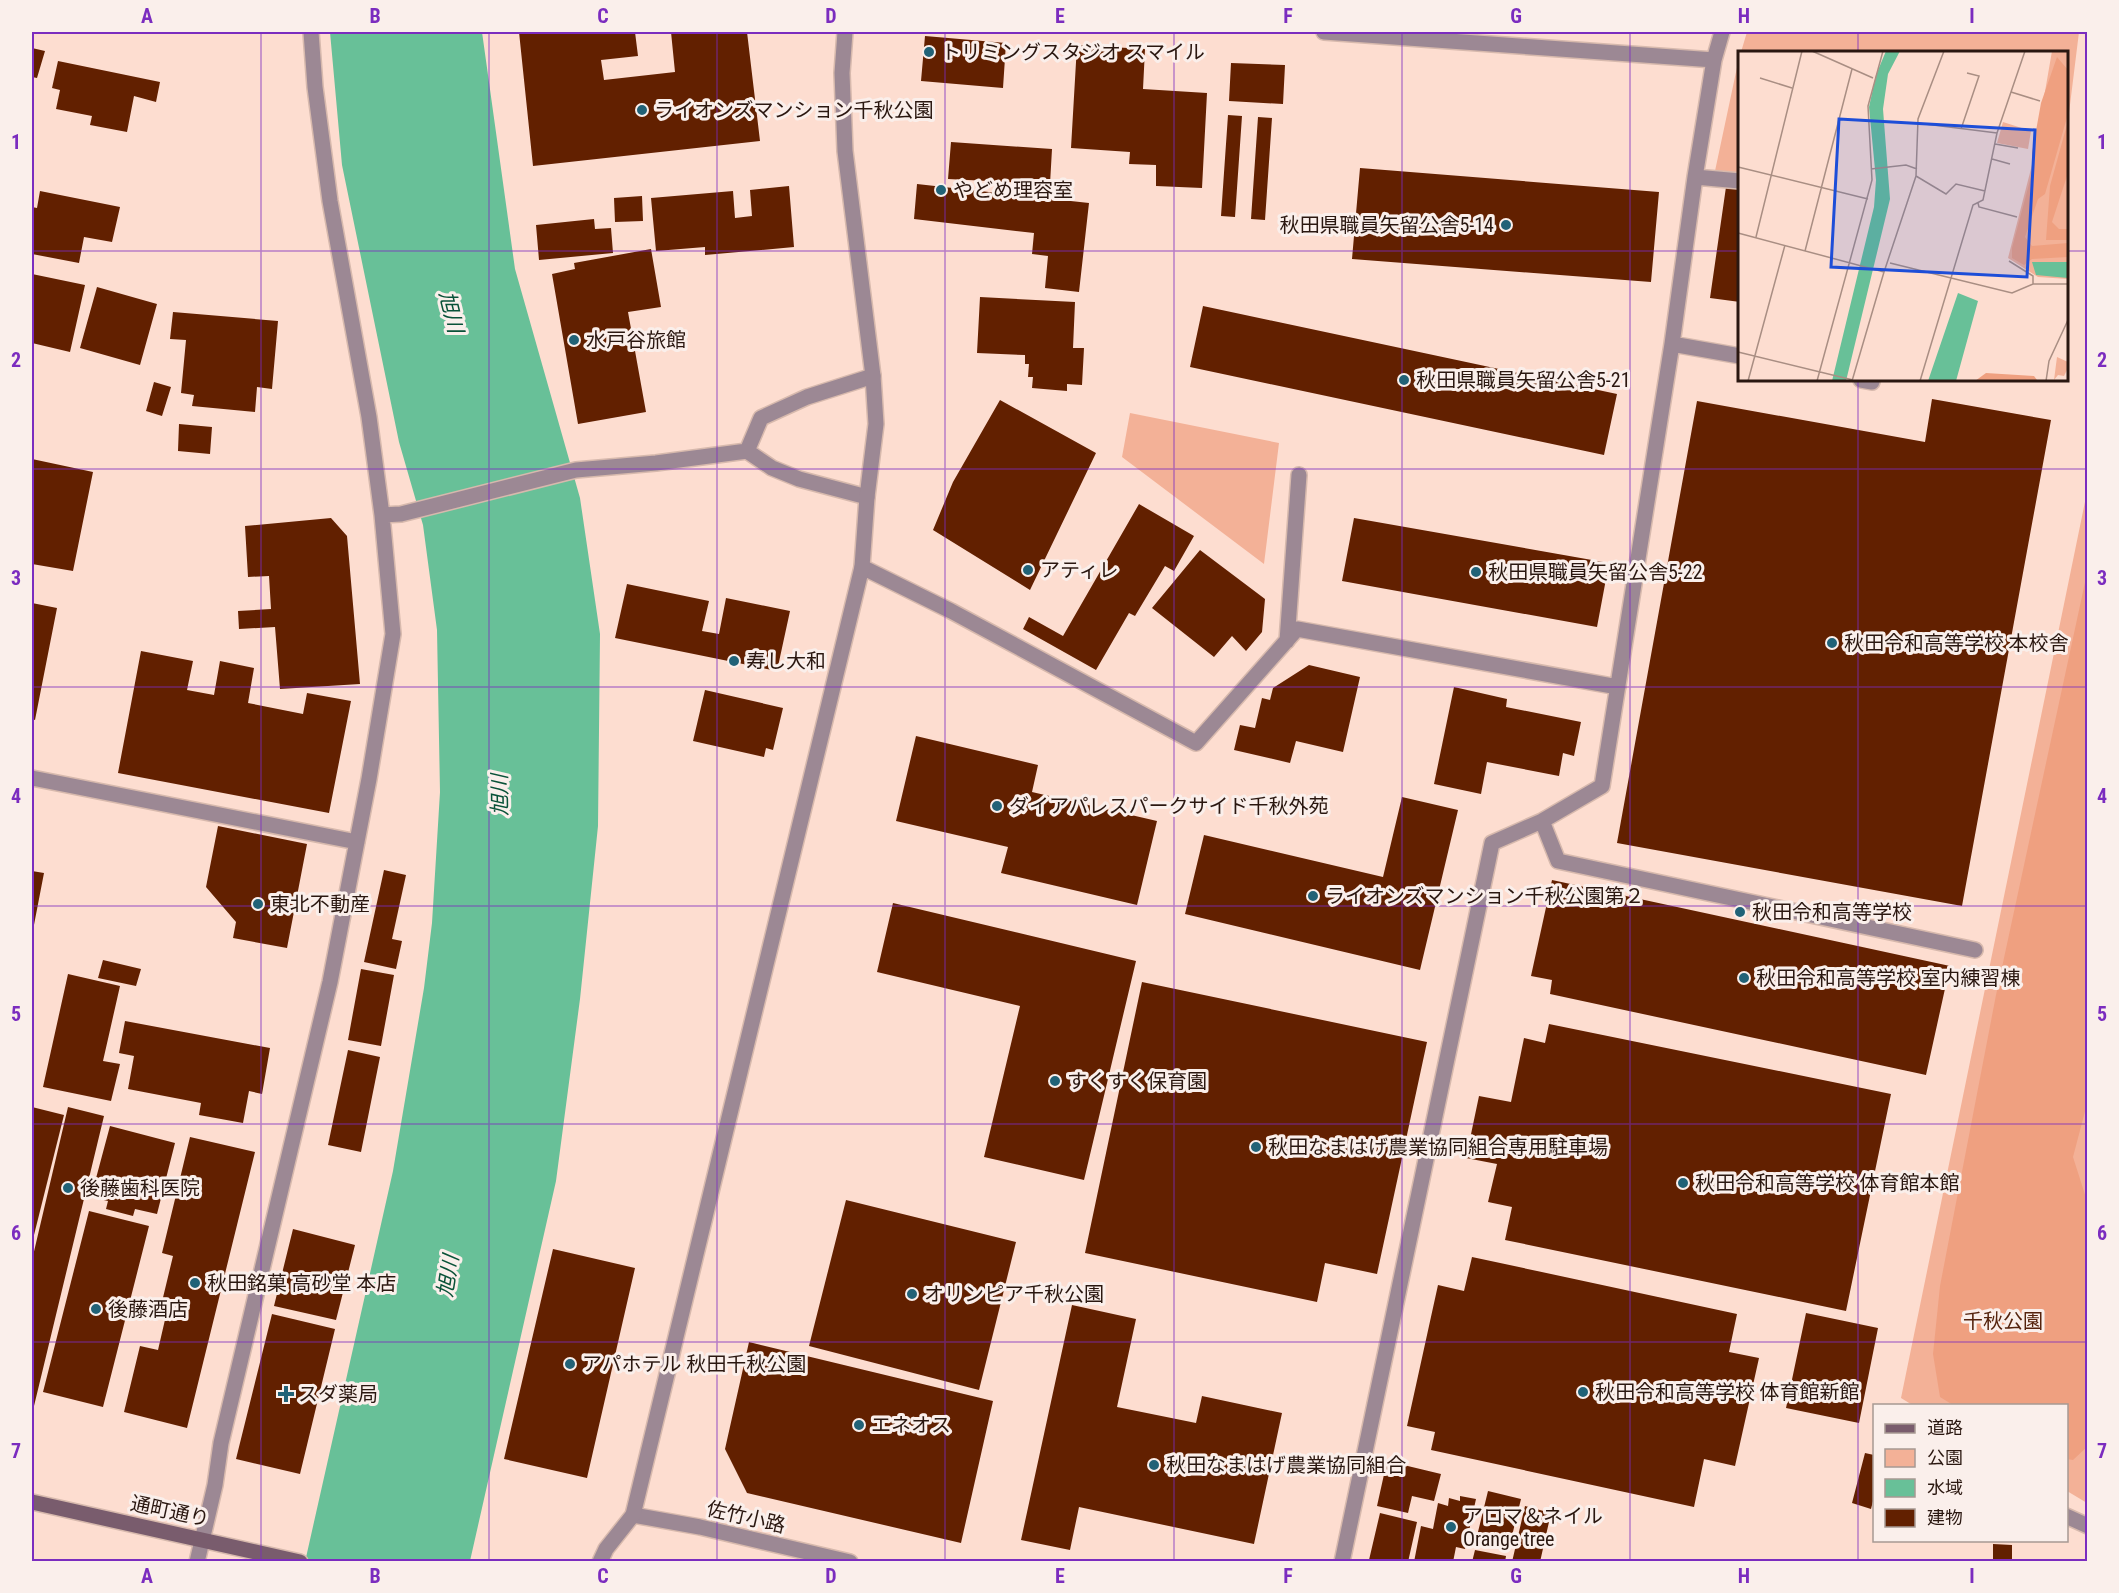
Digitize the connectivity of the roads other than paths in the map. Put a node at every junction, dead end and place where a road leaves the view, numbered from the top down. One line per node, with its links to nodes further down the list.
1 (311, 32): 14 (street)
2 (845, 32): 10 (street)
3 (1324, 32): 5 (street)
4 (1722, 32): 5 (street)
5 (1714, 60): 6 (street)
6 (1695, 177): 7 (street); 8 (street)
7 (1738, 181)
8 (1672, 344): 9 (street); 17 (street)
9 (1738, 356)
10 (873, 376): 11 (street); 13 (street)
11 (747, 451): 13 (street); 14 (street)
12 (1299, 475): 16 (street)
13 (867, 497): 15 (street)
14 (382, 515): 20 (street)
15 (862, 567): 16 (street); 23 (street)
16 (1287, 641): 17 (street)
17 (1618, 687): 19 (street)
18 (32, 778): 20 (street)
19 (1542, 821): 21 (street); 31 (street)
20 (357, 842): 26 (street)
21 (1975, 950)
22 (32, 1502): 26 (main road, 通町通り)
23 (633, 1515): 29 (street); 30 (street, 佐竹小路)
24 (2068, 1516): 25 (street)
25 (2088, 1526)
26 (202, 1539): 27 (main road, 通町通り); 28 (street)
27 (296, 1561)
28 (196, 1562)
29 (600, 1562)
30 (850, 1562)
31 (1342, 1562)

